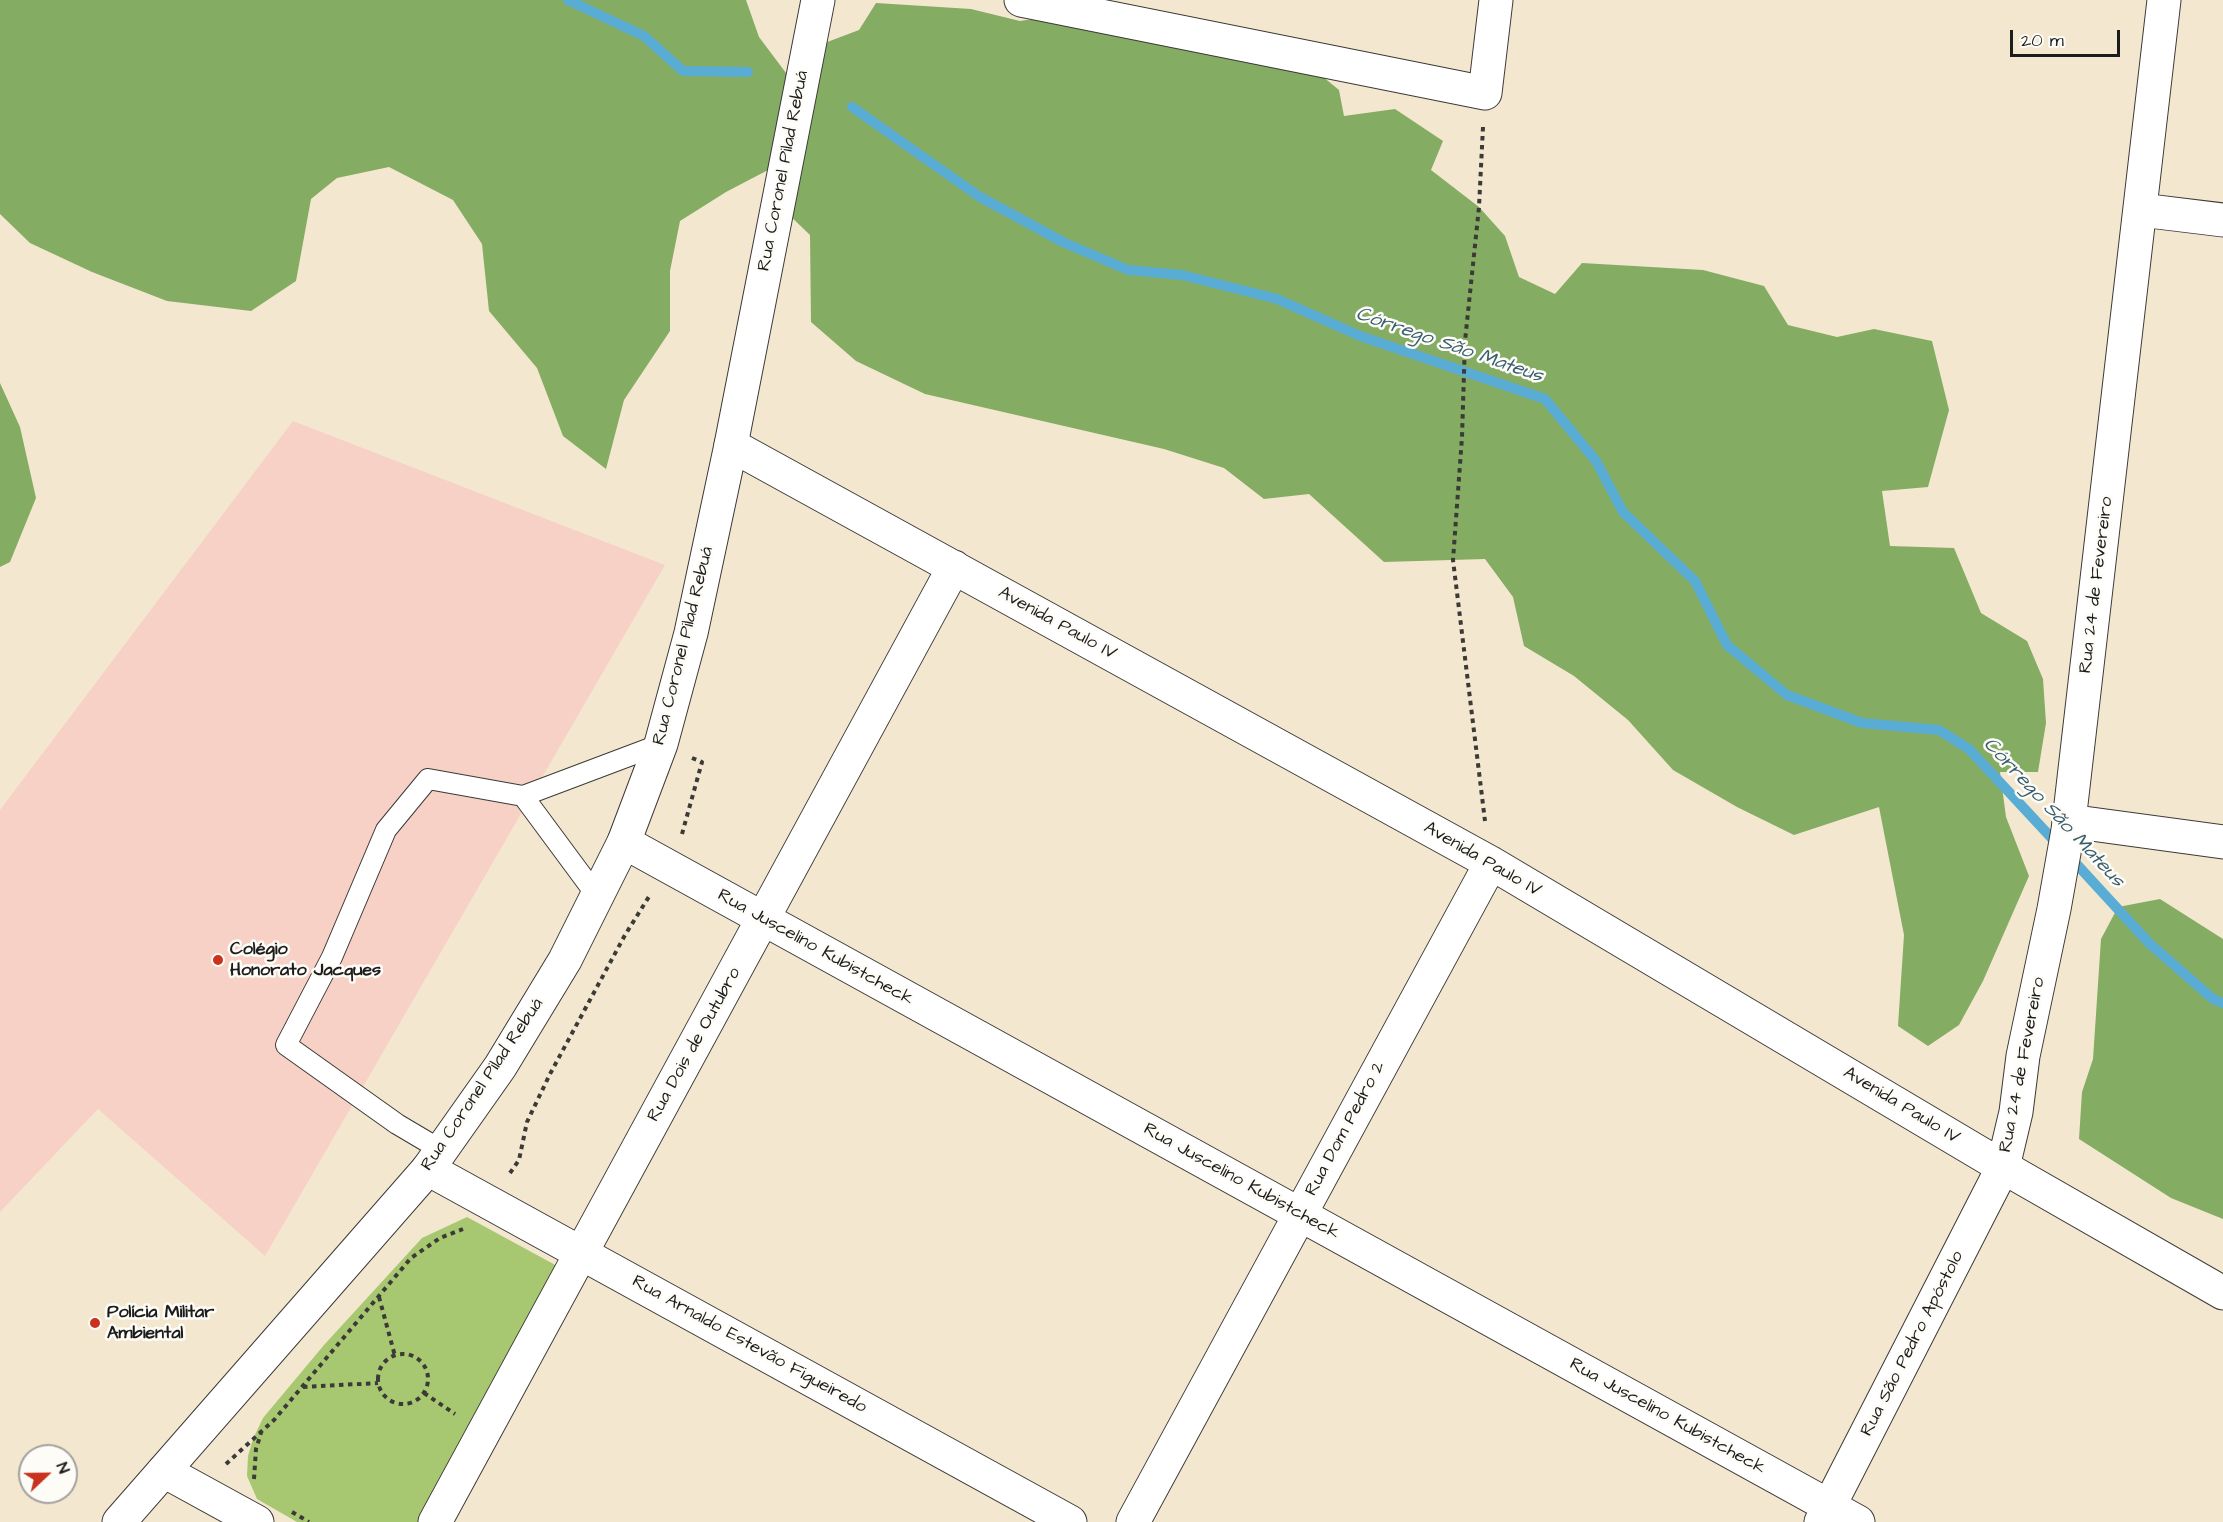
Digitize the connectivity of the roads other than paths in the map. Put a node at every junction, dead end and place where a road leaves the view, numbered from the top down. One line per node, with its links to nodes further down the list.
1 (818, 0): 7 (street, Rua Coronel Pilad Rebuá)
2 (1021, 0): 3 (street)
3 (1496, 0)
4 (2164, 0): 5 (street, Rua 24 de Fevereiro)
5 (2141, 210): 6 (street); 11 (street, Rua 24 de Fevereiro)
6 (2223, 220)
7 (731, 446): 8 (street, Avenida Paulo IV); 9 (street, Rua Coronel Pilad Rebuá)
8 (954, 567): 14 (street, Avenida Paulo IV); 16 (street, Rua Dois de Outubro)
9 (661, 744): 10 (lane); 12 (street, Rua Coronel Pilad Rebuá)
10 (523, 796): 15 (lane); 17 (lane)
11 (2069, 825): 13 (street); 18 (street, Rua 24 de Fevereiro)
12 (624, 842): 15 (street, Rua Coronel Pilad Rebuá); 16 (street, Rua Juscelino Kubistcheck)
13 (2223, 842)
14 (1491, 863): 18 (street, Avenida Paulo IV); 19 (street, Rua Dom Pedro 2)
15 (597, 896): 17 (street, Rua Coronel Pilad Rebuá)
16 (763, 919): 19 (street, Rua Juscelino Kubistcheck); 20 (street, Rua Dois de Outubro)
17 (434, 1160): 20 (street, Rua Arnaldo Estevão Figueiredo); 22 (street, Rua Coronel Pilad Rebuá)
18 (2003, 1167): 21 (street, Avenida Paulo IV); 23 (street, Rua São Pedro Apóstolo)
19 (1300, 1215): 23 (street, Rua Juscelino Kubistcheck); 28 (street, Rua Dom Pedro 2)
20 (581, 1253): 26 (street, Rua Dois de Outubro); 27 (street, Rua Arnaldo Estevão Figueiredo)
21 (2223, 1293)
22 (164, 1471): 24 (street, Rua Coronel Pilad Rebuá); 25 (street)
23 (1826, 1514): 29 (street, Rua Juscelino Kubistcheck)
24 (124, 1520)
25 (256, 1522)
26 (435, 1522)
27 (1070, 1522)
28 (1133, 1522)
29 (1858, 1522)

